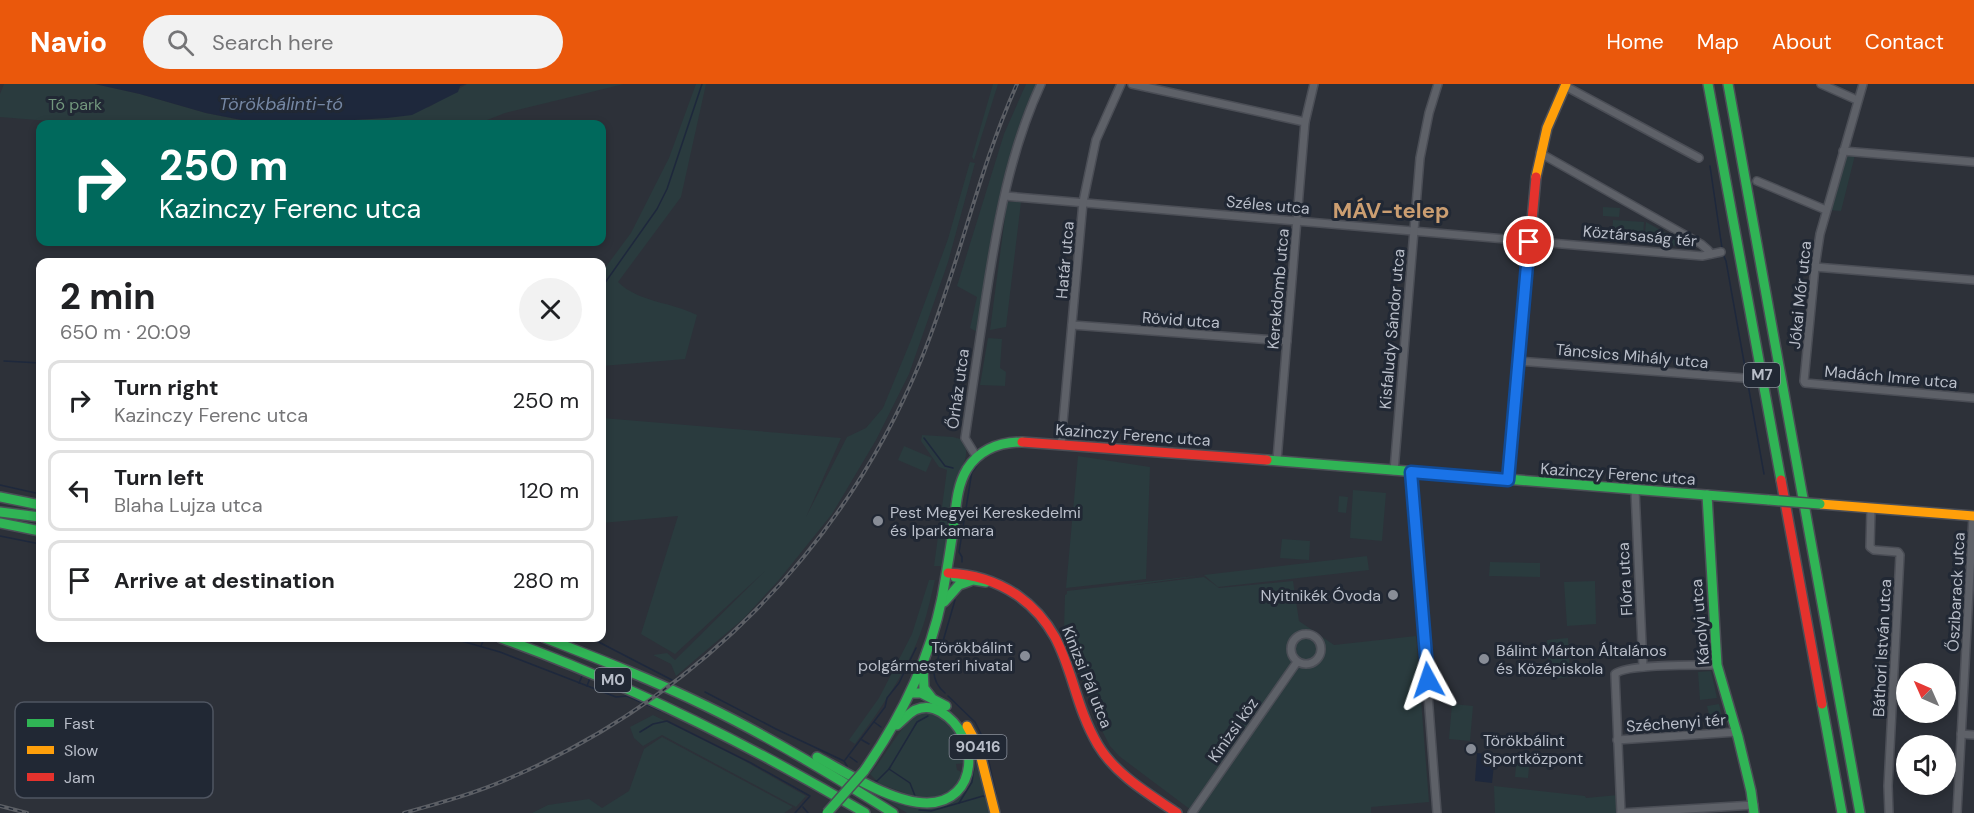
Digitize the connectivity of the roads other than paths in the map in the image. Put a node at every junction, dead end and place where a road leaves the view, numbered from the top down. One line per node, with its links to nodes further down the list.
1 (1041, 84): 18 (street, Őrház utca)
2 (1121, 84): 19 (street, Határ utca)
3 (1132, 84): 12 (street)
4 (1314, 84): 12 (street, Kerekdomb utca)
5 (1438, 84): 22 (street, Kisfaludy Sándor utca)
6 (1708, 84): 81 (main road, M7)
7 (1728, 84): 63 (main road, M7)
8 (1821, 84): 11 (street)
9 (1863, 84): 11 (street, Jókai Mór utca)
10 (1566, 85): 14 (main road); 15 (street)
11 (1857, 100): 13 (street, Jókai Mór utca)
12 (1305, 122): 21 (street, Kerekdomb utca)
13 (1843, 151): 16 (street); 20 (street, Jókai Mór utca)
14 (1540, 153): 23 (main road); 25 (street, Köztársaság tér)
15 (1699, 158)
16 (1974, 162)
17 (1756, 181): 20 (street)
18 (1005, 196): 19 (street, Széles utca); 35 (street, Őrház utca)
19 (1083, 202): 21 (street, Széles utca); 28 (street, Határ utca)
20 (1826, 210): 26 (street, Jókai Mór utca)
21 (1297, 221): 22 (street, Széles utca); 29 (street, Kerekdomb utca)
22 (1414, 231): 23 (street, Széles utca); 37 (street, Kisfaludy Sándor utca)
23 (1529, 242): 25 (street, Köztársaság tér); 30 (main road)
24 (1721, 252): 25 (street)
25 (1711, 254)
26 (1815, 267): 27 (street); 32 (street, Jókai Mór utca)
27 (1974, 280)
28 (1072, 325): 29 (street, Rövid utca); 34 (street, Határ utca)
29 (1287, 341): 36 (street, Kerekdomb utca)
30 (1518, 361): 31 (street, Táncsics Mihály utca); 39 (main road)
31 (1744, 378)
32 (1805, 383): 33 (street, Madách Imre utca)
33 (1974, 398)
34 (1061, 444): 35 (main road, Kazinczy Ferenc utca); 36 (main road, Kazinczy Ferenc utca)
35 (976, 456): 50 (main road)
36 (1277, 460): 37 (main road, Kazinczy Ferenc utca)
37 (1394, 471): 38 (main road, Kazinczy Ferenc utca)
38 (1411, 472): 39 (main road, Kazinczy Ferenc utca); 79 (street)
39 (1508, 480): 40 (main road, Kazinczy Ferenc utca)
40 (1635, 490): 41 (main road, Kazinczy Ferenc utca); 59 (street, Flóra utca)
41 (1707, 495): 44 (main road, Kazinczy Ferenc utca, bridge); 58 (main road, Károlyi utca)
42 (0, 497): 43 (main road)
43 (36, 504)
44 (1871, 508): 46 (main road, Kazinczy Ferenc utca); 84 (street, Báthori István utca)
45 (0, 512): 47 (main road)
46 (1974, 516): 54 (street, Őszibarack utca)
47 (36, 517)
48 (0, 523): 49 (main road)
49 (36, 530)
50 (951, 554): 51 (main road); 52 (main road)
51 (948, 573): 52 (main road, Kinizsi Pál utca); 53 (main road)
52 (968, 577): 53 (main road); 77 (main road, Kinizsi Pál utca)
53 (942, 606): 60 (main road)
54 (1971, 625): 66 (street, Őszibarack utca)
55 (512, 642): 70 (main road, M0)
56 (555, 642): 69 (main road, M0)
57 (1297, 662): 57 (street); 78 (street, Kinizsi köz)
58 (1717, 665): 59 (street); 65 (main road, Károlyi utca)
59 (1643, 667): 68 (street)
60 (923, 669): 61 (main road); 62 (main road)
61 (912, 693): 62 (main road, 90416); 64 (main road)
62 (932, 702): 64 (main road); 69 (main road); 76 (main road, 90416)
63 (1841, 711): 82 (main road, M7); 83 (main road)
64 (897, 725): 72 (main road, bridge)
65 (1737, 732): 68 (street, Széchenyi tér); 71 (main road, Károlyi utca)
66 (1961, 734): 67 (street); 85 (street, Őszibarack utca)
67 (1974, 735)
68 (1617, 740): 80 (street)
69 (773, 741): 75 (main road, M0)
70 (823, 788): 73 (main road); 74 (main road, M0)
71 (1754, 809): 80 (street)
72 (827, 813)
73 (849, 813)
74 (865, 813)
75 (893, 813)
76 (995, 813)
77 (1177, 813)
78 (1192, 813)
79 (1437, 813)
80 (1621, 813)
81 (1842, 813)
82 (1860, 813)
83 (1865, 813)
84 (1889, 813)
85 (1956, 813)

